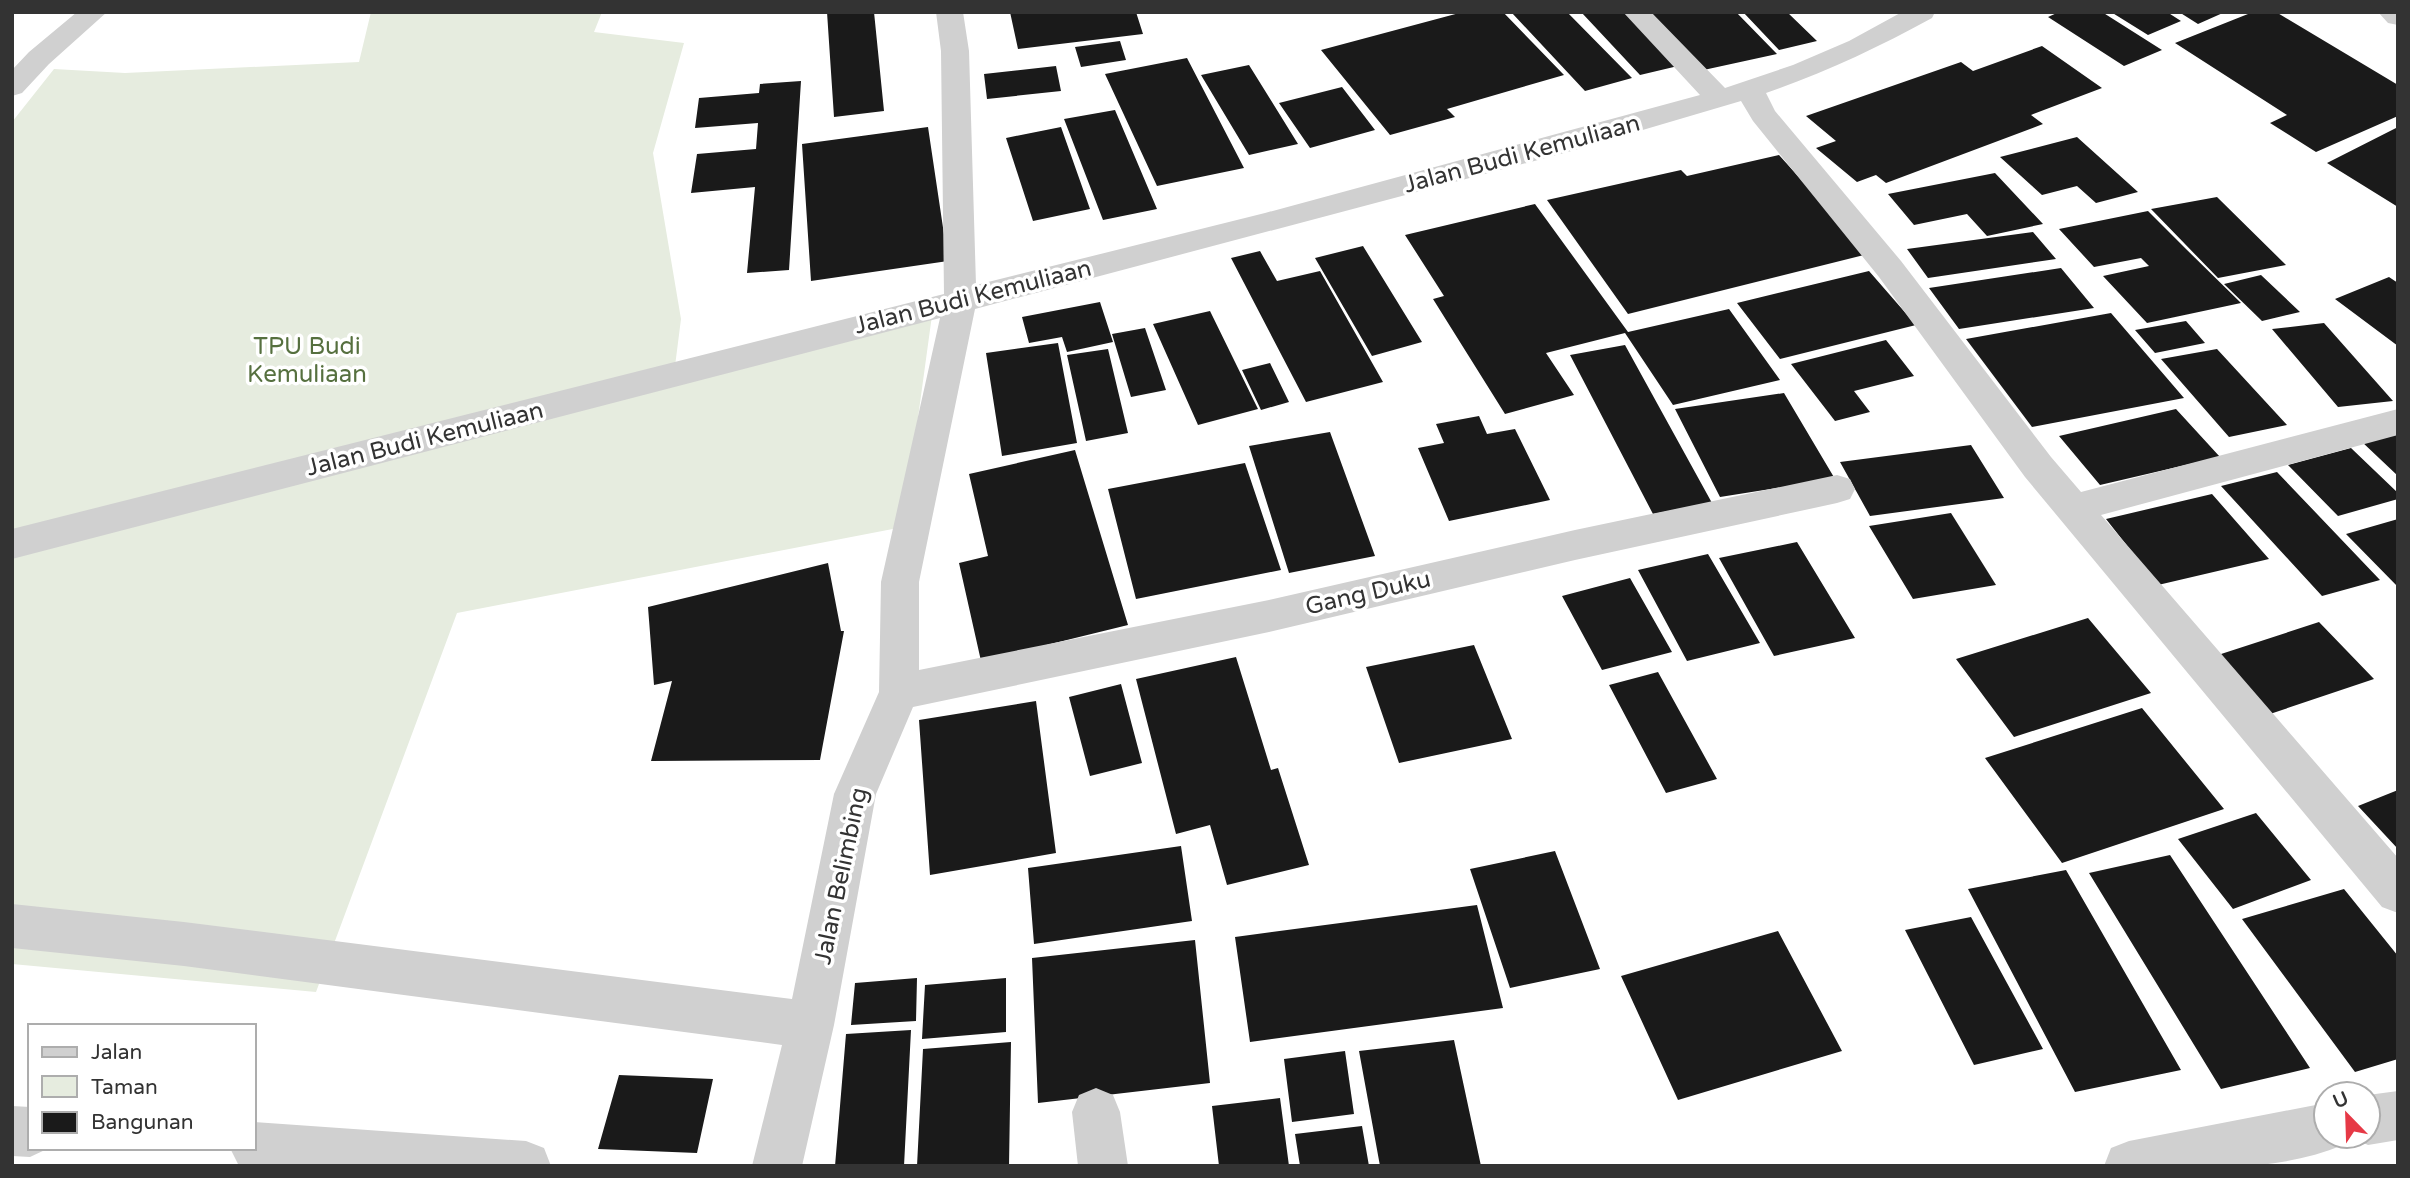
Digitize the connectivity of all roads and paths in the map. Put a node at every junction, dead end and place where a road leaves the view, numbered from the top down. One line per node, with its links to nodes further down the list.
1 (94, 12): 7 (street)
2 (949, 12): 9 (street, Jalan Belimbing)
3 (1636, 12): 8 (street)
4 (1922, 12): 8 (street, Jalan Budi Kemuliaan)
5 (2391, 12): 6 (street)
6 (2398, 17)
7 (12, 87)
8 (1734, 94): 9 (street, Jalan Budi Kemuliaan); 12 (street)
9 (960, 300): 13 (street, Jalan Budi Kemuliaan); 14 (street, Jalan Belimbing)
10 (2398, 422): 12 (street)
11 (1837, 489): 14 (street, Gang Duku)
12 (2074, 508): 15 (street)
13 (12, 544)
14 (899, 692): 17 (street, Jalan Belimbing)
15 (2398, 892)
16 (12, 926): 17 (street)
17 (810, 1025): 23 (street, Jalan Belimbing)
18 (1096, 1112): 24 (street)
19 (2312, 1131): 21 (street)
20 (256, 1147): 22 (street)
21 (2141, 1165)
22 (526, 1166)
23 (777, 1166)
24 (1103, 1166)

